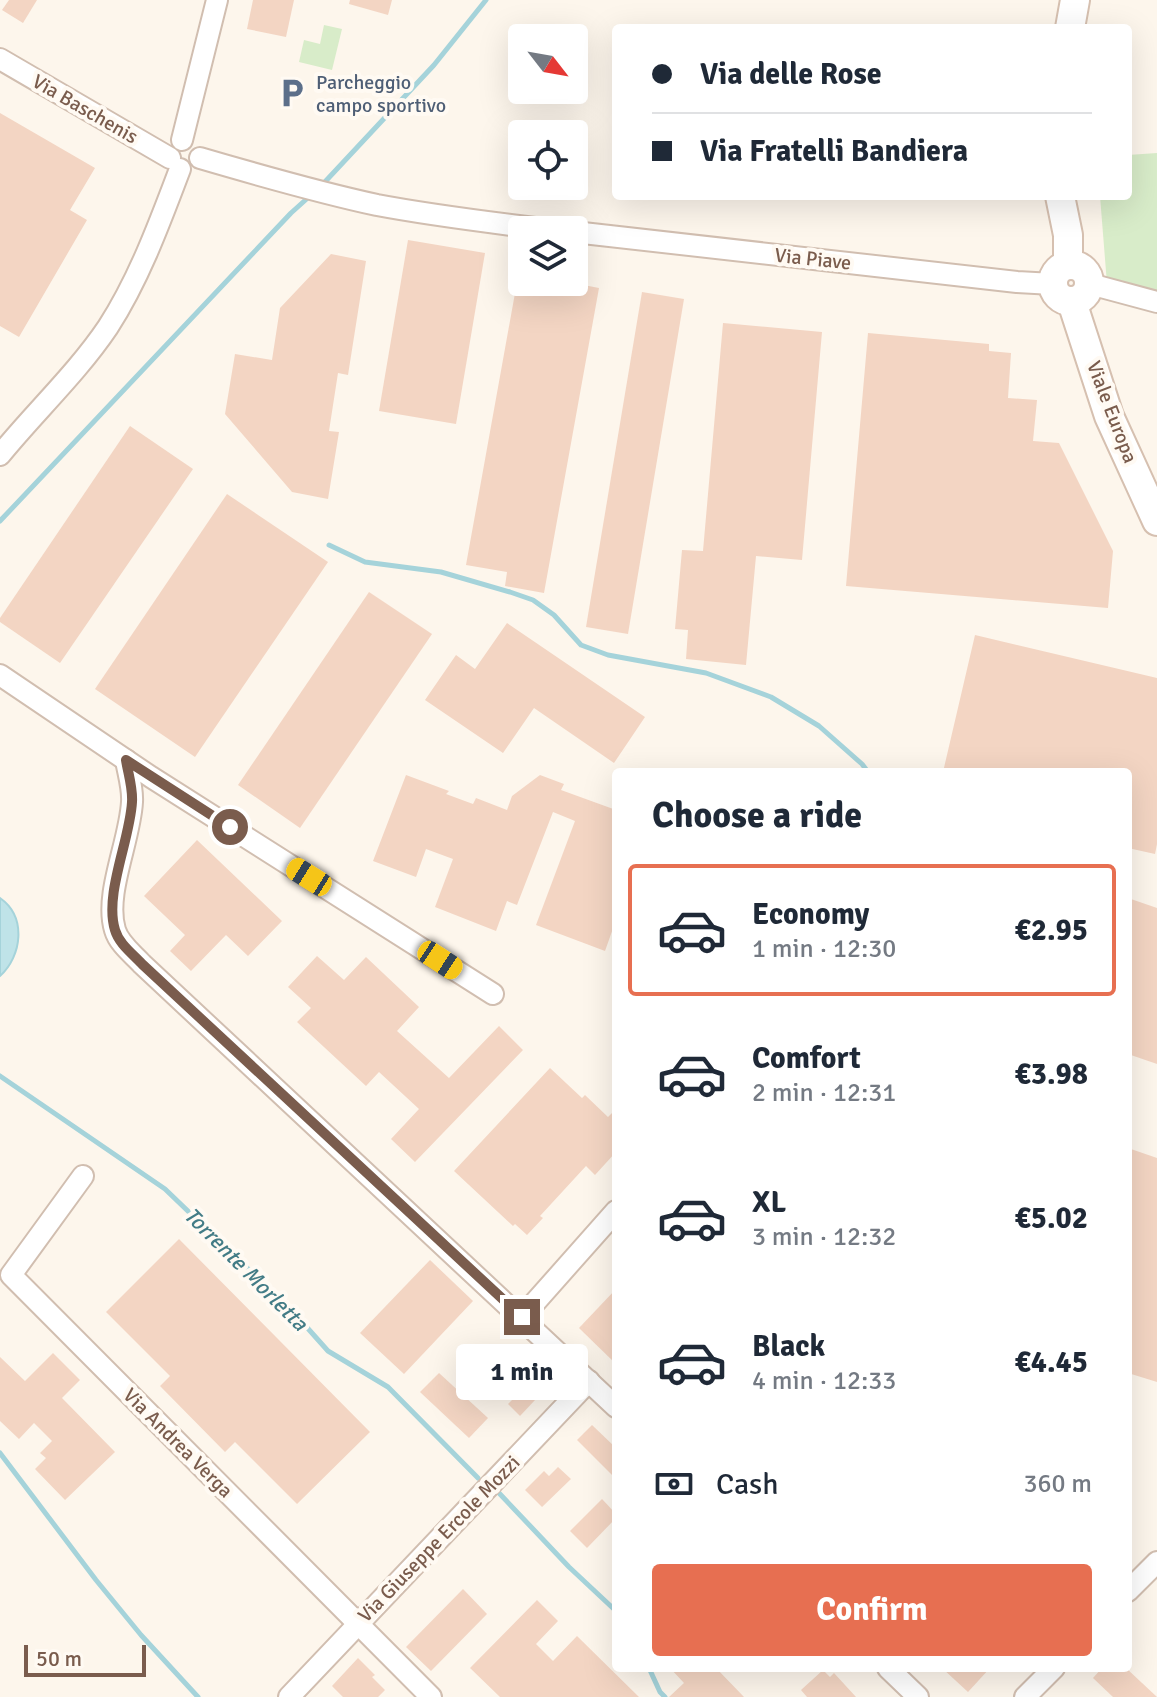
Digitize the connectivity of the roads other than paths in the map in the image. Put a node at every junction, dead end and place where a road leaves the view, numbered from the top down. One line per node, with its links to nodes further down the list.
1 (217, 0): 5 (street)
2 (1075, 0): 3 (street)
3 (1071, 24)
4 (0, 59): 7 (street, Via Baschenis)
5 (182, 140): 6 (street); 7 (street)
6 (200, 158): 7 (street); 9 (street)
7 (175, 163): 13 (street)
8 (1061, 200): 11 (street, Viale Europa)
9 (508, 225)
10 (588, 234): 11 (street, Via Piave)
11 (1071, 284): 12 (street, Via Piave); 14 (street, Viale Europa)
12 (1157, 302)
13 (0, 455)
14 (1157, 521)
15 (0, 675): 16 (street)
16 (126, 760): 17 (street); 20 (street)
17 (493, 994)
18 (83, 1176): 25 (street, Via Andrea Verga)
19 (612, 1216): 20 (street)
20 (522, 1317): 21 (street)
21 (589, 1381): 22 (street); 25 (street, Via Giuseppe Ercole Mozzi)
22 (612, 1403)
23 (1157, 1562): 24 (street)
24 (1132, 1587)
25 (359, 1624): 28 (street, Via Giuseppe Ercole Mozzi); 29 (street, Via Andrea Verga)
26 (892, 1672): 30 (street)
27 (1050, 1672): 31 (street)
28 (289, 1697)
29 (431, 1697)
30 (918, 1697)
31 (1025, 1697)

